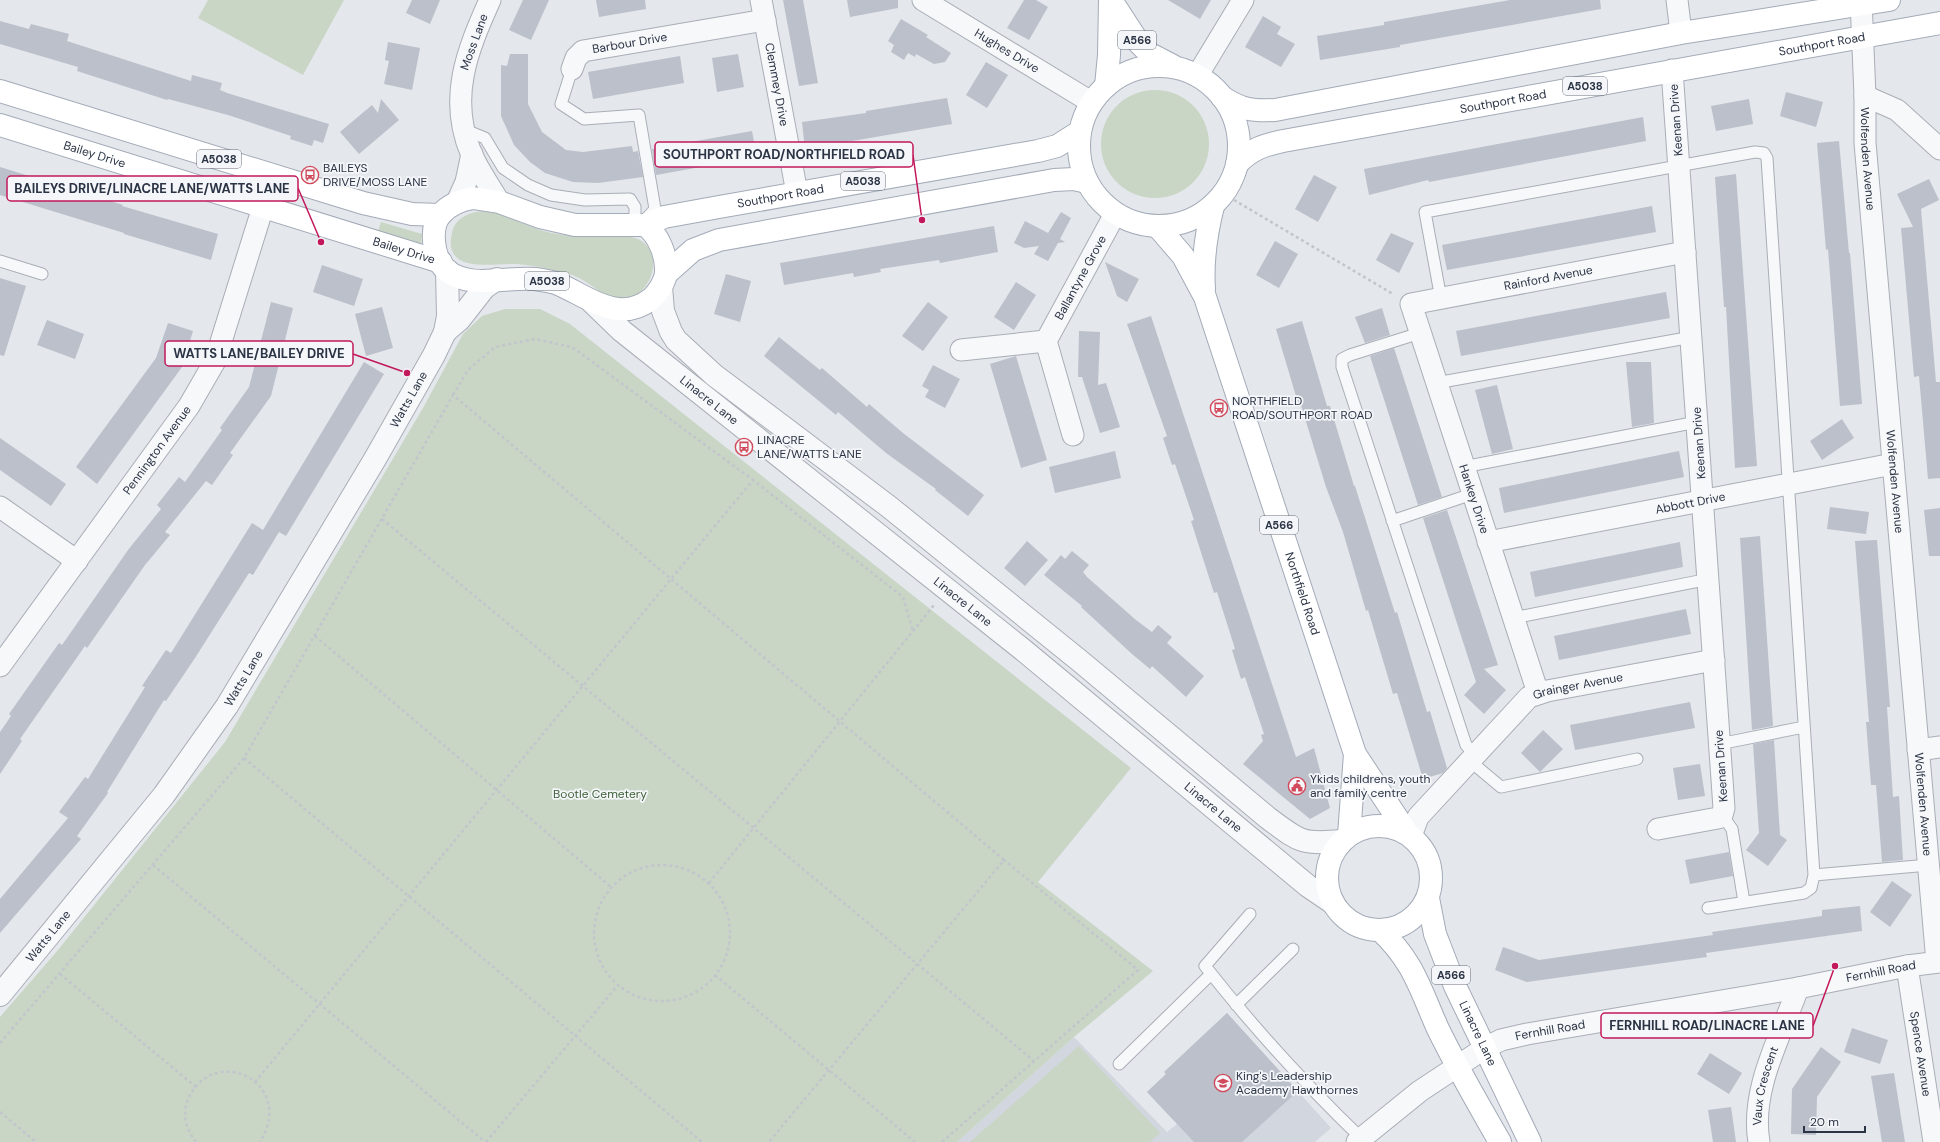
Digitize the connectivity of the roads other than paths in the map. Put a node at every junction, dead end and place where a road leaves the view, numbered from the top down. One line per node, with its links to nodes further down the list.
1 (490, 0): 23 (street, Moss Lane)
2 (761, 0): 9 (street, Clemmey Drive)
3 (923, 0): 21 (street, Hughes Drive)
4 (1111, 0): 13 (main road, A566); 17 (main road, A566)
5 (1243, 0): 16 (street)
6 (1677, 0): 11 (street)
7 (1889, 0): 8 (main road)
8 (1861, 2): 11 (main road); 12 (street, Wolfenden Avenue)
9 (765, 20): 14 (street, Barbour Drive); 30 (street, Clemmey Drive)
10 (1940, 23): 12 (main road, Southport Road / A5038)
11 (1681, 33): 20 (main road)
12 (1863, 37): 15 (main road, Southport Road / A5038); 19 (street, Wolfenden Avenue)
13 (1175, 68): 16 (main road); 17 (main road)
14 (572, 69): 36 (lane, Barbour Drive)
15 (1672, 70): 27 (main road, Southport Road / A5038); 28 (street, Keenan Drive)
16 (1197, 76): 20 (main road)
17 (1106, 86): 21 (main road)
18 (0, 91): 34 (main road, A5038)
19 (1865, 96): 25 (street); 56 (street, Wolfenden Avenue)
20 (1222, 97): 27 (main road, Northfield Road)
21 (1092, 102): 24 (main road)
22 (0, 124): 33 (main road, Bailey Drive / A5038)
23 (462, 128): 26 (street, Moss Lane); 36 (lane)
24 (1080, 132): 29 (main road); 30 (main road, Southport Road / A5038)
25 (1940, 149)
26 (472, 154): 32 (street, Moss Lane); 34 (street)
27 (1237, 164): 31 (main road, Northfield Road)
28 (1680, 166): 38 (street, Keenan Drive); 45 (lane); 58 (lane)
29 (1087, 182): 35 (main road); 43 (main road, A5038)
30 (797, 193): 36 (main road, Southport Road / A5038)
31 (1218, 200): 37 (main road); 44 (main road, Northfield Road / A566)
32 (498, 202): 34 (main road, A5038); 36 (main road, A5038)
33 (264, 207): 40 (main road, Bailey Drive / A5038); 64 (street, Pennington Avenue)
34 (448, 209): 40 (main road)
35 (1115, 214): 37 (main road); 51 (street, Ballantyne Grove)
36 (640, 224): 43 (main road)
37 (1158, 227): 44 (main road, Northfield Road / A566)
38 (1685, 252): 45 (street, Rainford Avenue); 50 (street, Keenan Drive)
39 (0, 261): 41 (lane)
40 (444, 266): 42 (main road, A5038); 48 (street, Watts Lane)
41 (42, 274)
42 (497, 279): 46 (main road, A5038); 48 (street, Watts Lane)
43 (663, 281): 46 (main road, A5038); 80 (street, Linacre Lane)
44 (1205, 297): 74 (main road, Northfield Road / A566)
45 (1441, 299): 47 (street, Rainford Avenue)
46 (592, 302): 85 (street, Linacre Lane)
47 (1411, 304): 49 (street, Hankey Drive)
48 (445, 332): 94 (street, Watts Lane)
49 (1420, 333): 53 (street, Hankey Drive); 62 (lane)
50 (1692, 337): 53 (lane); 54 (street, Keenan Drive)
51 (1046, 341): 52 (street); 55 (street)
52 (961, 350)
53 (1436, 383): 57 (street, Hankey Drive)
54 (1697, 422): 57 (lane); 60 (street, Keenan Drive)
55 (1073, 435)
56 (1893, 464): 58 (street, Abbott Drive); 73 (street, Wolfenden Avenue)
57 (1463, 467): 59 (street, Hankey Drive)
58 (1788, 484): 60 (street, Abbott Drive); 70 (lane)
59 (1472, 494): 62 (lane); 63 (street, Hankey Drive)
60 (1703, 500): 63 (street, Abbott Drive); 65 (street, Keenan Drive)
61 (0, 506): 64 (street)
62 (1392, 521): 75 (lane)
63 (1488, 542): 66 (street, Hankey Drive)
64 (77, 560): 68 (street, Pennington Avenue)
65 (1709, 579): 66 (lane); 67 (street, Keenan Drive)
66 (1513, 618): 69 (street, Hankey Drive)
67 (1714, 660): 69 (street, Grainger Avenue); 71 (street, Keenan Drive)
68 (0, 666)
69 (1538, 693): 75 (street, Grainger Avenue)
70 (1804, 727): 71 (lane); 82 (lane)
71 (1719, 744): 77 (street, Keenan Drive)
72 (1940, 747): 73 (street)
73 (1918, 750): 81 (street, Wolfenden Avenue)
74 (1354, 754): 79 (main road, Northfield Road / A566); 80 (main road, Northfield Road / A566)
75 (1472, 758): 76 (lane); 79 (street, Grainger Avenue)
76 (1637, 759)
77 (1722, 815): 78 (street); 84 (lane)
78 (1658, 829)
79 (1409, 834): 80 (main road); 83 (main road)
80 (1345, 838): 85 (main road)
81 (1928, 865): 82 (lane); 90 (street, Wolfenden Avenue)
82 (1814, 875): 84 (lane)
83 (1428, 898): 88 (main road); 96 (main road, Linacre Lane / A566)
84 (1744, 902): 86 (lane)
85 (1333, 903): 88 (main road)
86 (1708, 908)
87 (1250, 914): 92 (lane)
88 (1380, 930): 98 (main road, A566)
89 (1293, 949): 95 (lane)
90 (1939, 962): 91 (street, Fernhill Road)
91 (1907, 966): 93 (street, Fernhill Road); 99 (street, Spence Avenue)
92 (1211, 974): 95 (lane); 97 (lane)
93 (1798, 988): 96 (street, Fernhill Road); 103 (street, Vaux Crescent)
94 (0, 995)
95 (1236, 1005): 100 (lane)
96 (1485, 1048): 98 (street, Fernhill Road); 102 (main road, Linacre Lane / A566)
97 (1119, 1064)
98 (1459, 1066): 100 (street, Fernhill Road); 101 (main road, A566)
99 (1934, 1107): 104 (street, Spence Avenue)
100 (1359, 1140)
101 (1500, 1142)
102 (1530, 1142)
103 (1759, 1142)
104 (1934, 1142)

